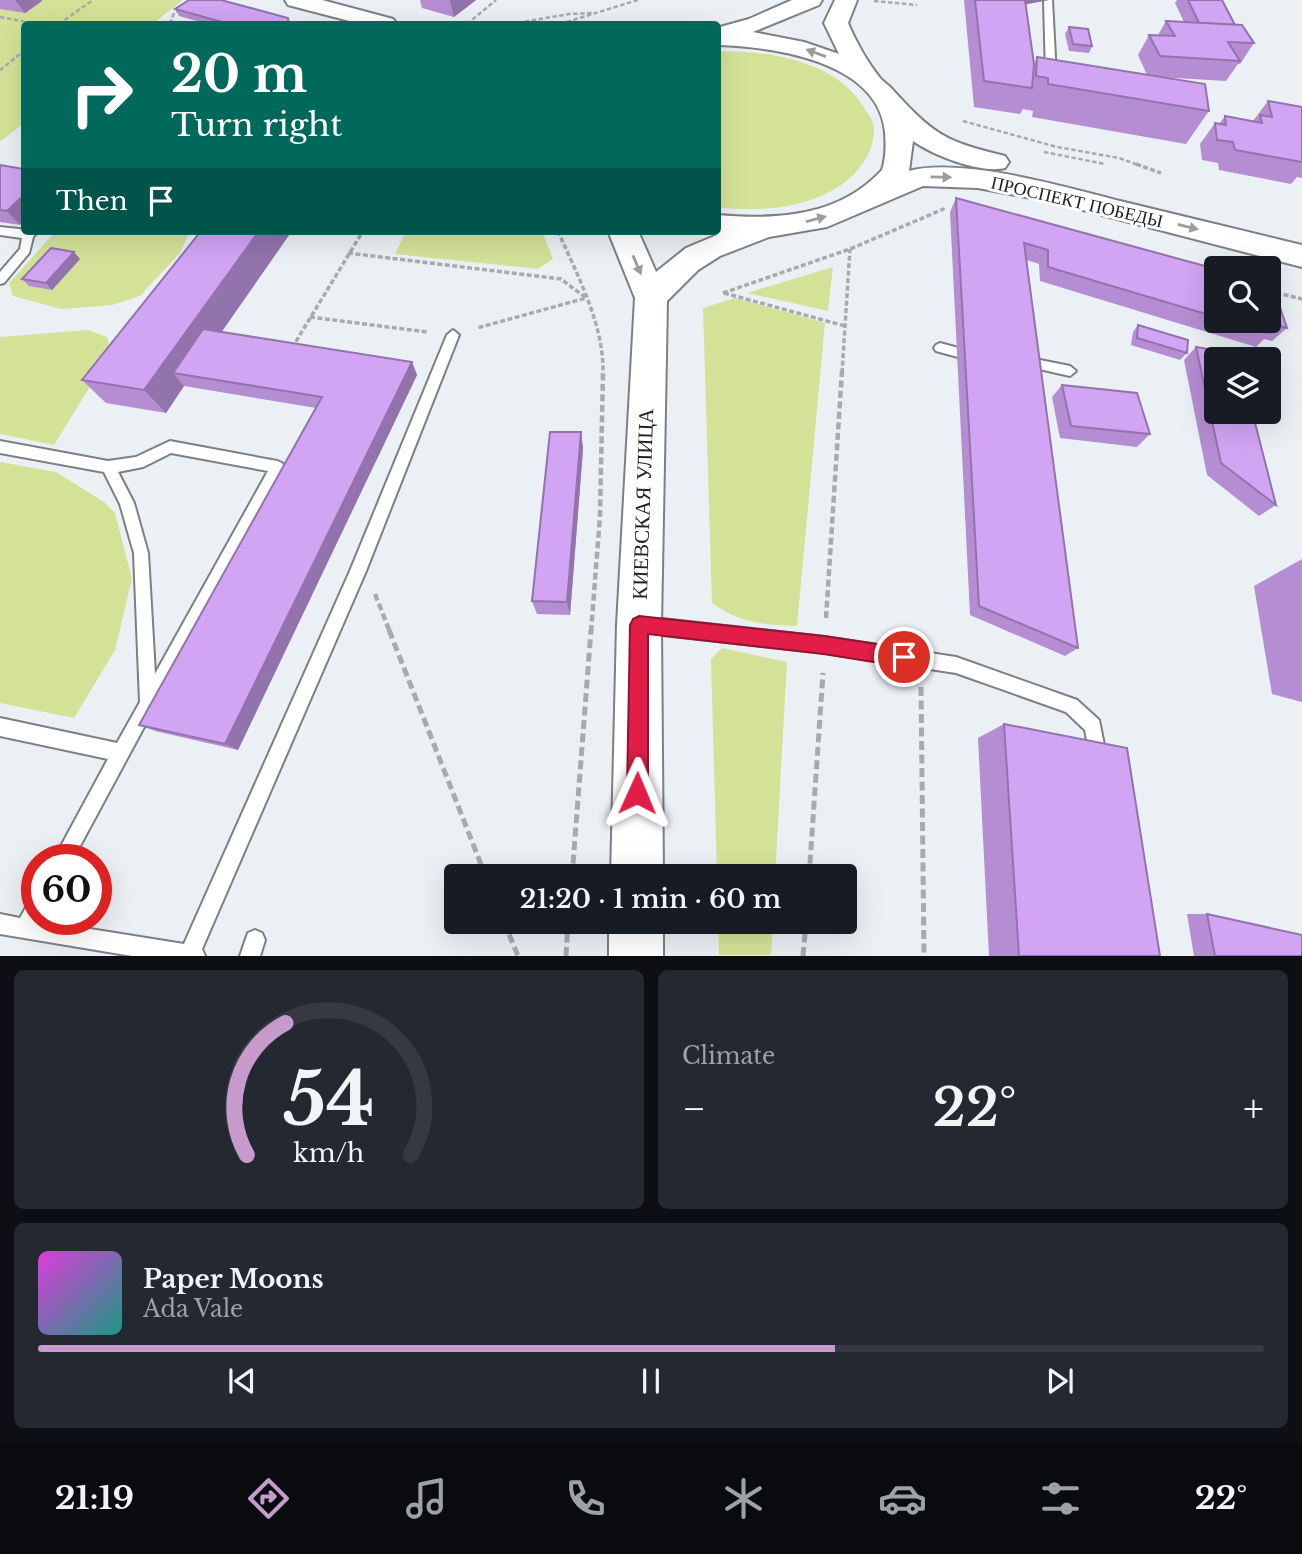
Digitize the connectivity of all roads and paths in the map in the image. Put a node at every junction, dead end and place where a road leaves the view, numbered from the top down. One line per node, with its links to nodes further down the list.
1 (93, 0): 14 (path)
2 (296, 0): 16 (main road)
3 (495, 0): 17 (path)
4 (638, 0): 11 (path)
5 (811, 0): 20 (main road)
6 (846, 0): 25 (main road)
7 (866, 0): 9 (path)
8 (1048, 0): 24 (lane)
9 (917, 5)
10 (185, 7): 15 (path)
11 (594, 13): 18 (path); 19 (path)
12 (0, 18): 13 (path)
13 (21, 21)
14 (63, 21)
15 (171, 21)
16 (374, 21)
17 (470, 21)
18 (528, 21)
19 (569, 21)
20 (721, 35)
21 (721, 36): 25 (main road, one-way to 21)
22 (21, 53): 23 (path)
23 (0, 70)
24 (1051, 78)
25 (883, 97): 31 (main road); 34 (main road, ПРОСПЕКТ ПОБЕДЫ)
26 (952, 117): 29 (path)
27 (1044, 152): 28 (path)
28 (1105, 164)
29 (1161, 173)
30 (953, 204): 41 (path)
31 (855, 206): 33 (main road, one-way to 31); 43 (main road, ПРОСПЕКТ ПОБЕДЫ, one-way to 43)
32 (721, 225): 33 (main road)
33 (775, 228): 47 (main road)
34 (1302, 228)
35 (0, 231): 36 (lane)
36 (21, 232)
37 (30, 235): 44 (lane)
38 (360, 235): 42 (path)
39 (560, 235): 46 (path)
40 (625, 235): 47 (main road, КИЕВСКАЯ УЛИЦА, one-way to 47)
41 (850, 249): 50 (path); 50 (path)
42 (348, 253): 46 (path); 49 (path)
43 (1302, 256)
44 (0, 280)
45 (1281, 294): 48 (path)
46 (586, 298): 51 (path); 69 (path)
47 (651, 298): 60 (main road, КИЕВСКАЯ УЛИЦА)
48 (1302, 299)
49 (310, 317): 51 (path); 54 (path)
50 (845, 326): 61 (path)
51 (453, 335): 79 (lane)
52 (940, 348): 53 (lane)
53 (958, 352)
54 (288, 354)
55 (1030, 363): 56 (lane)
56 (1070, 371)
57 (0, 447): 58 (lane)
58 (108, 467): 63 (lane); 63 (lane)
59 (377, 598): 68 (path)
60 (639, 625): 61 (lane); 70 (main road, КИЕВСКАЯ УЛИЦА)
61 (824, 645): 62 (lane); 71 (path)
62 (920, 660): 66 (lane); 84 (path)
63 (148, 702): 65 (lane)
64 (0, 727): 65 (lane)
65 (121, 753): 67 (lane)
66 (1101, 780)
67 (71, 844)
68 (481, 864)
69 (573, 864)
70 (636, 864)
71 (810, 864)
72 (0, 924): 73 (lane)
73 (21, 926)
74 (509, 934): 80 (path)
75 (567, 934): 81 (path)
76 (636, 934): 82 (main road)
77 (805, 934): 83 (path)
78 (78, 935): 79 (lane)
79 (192, 955)
80 (518, 956)
81 (566, 956)
82 (636, 956)
83 (803, 956)
84 (924, 956)

